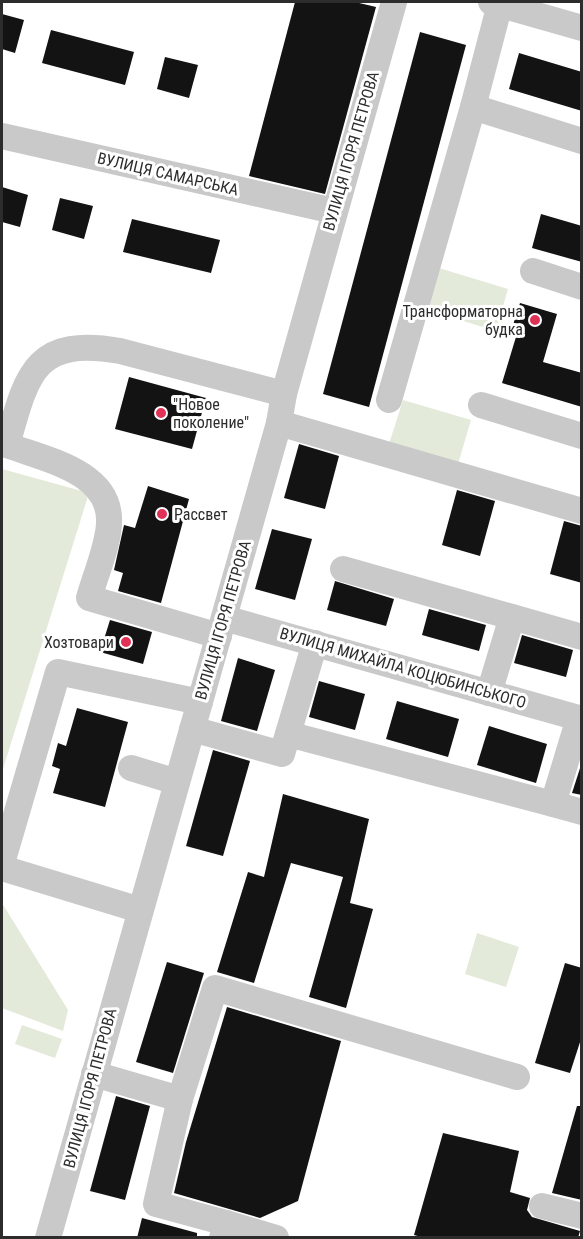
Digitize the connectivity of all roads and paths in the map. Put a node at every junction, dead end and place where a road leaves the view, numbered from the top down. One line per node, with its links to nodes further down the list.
1 (394, 2): 7 (street, ВУЛИЦЯ ІГОРЯ ПЕТРОВА)
2 (495, 3): 3 (street); 4 (street)
3 (582, 28)
4 (473, 107): 6 (street); 11 (street)
5 (2, 136): 7 (street, ВУЛИЦЯ САМАРСЬКА)
6 (582, 141)
7 (334, 211): 10 (street, ВУЛИЦЯ ІГОРЯ ПЕТРОВА)
8 (533, 271): 9 (street)
9 (582, 286)
10 (284, 394): 13 (street, ВУЛИЦЯ ІГОРЯ ПЕТРОВА); 15 (street)
11 (389, 400)
12 (481, 405): 14 (street)
13 (279, 423): 16 (street); 19 (street, ВУЛИЦЯ ІГОРЯ ПЕТРОВА)
14 (582, 436)
15 (4, 445): 19 (street, ВУЛИЦЯ МИХАЙЛА КОЦЮБИНСЬКОГО)
16 (582, 511)
17 (343, 569): 18 (street)
18 (512, 617): 20 (street); 22 (street)
19 (221, 627): 21 (street, ВУЛИЦЯ МИХАЙЛА КОЦЮБИНСЬКОГО); 23 (street, ВУЛИЦЯ ІГОРЯ ПЕТРОВА)
20 (582, 637)
21 (315, 643): 22 (street, ВУЛИЦЯ МИХАЙЛА КОЦЮБИНСЬКОГО); 26 (street)
22 (489, 693): 24 (street, ВУЛИЦЯ МИХАЙЛА КОЦЮБИНСЬКОГО)
23 (200, 702): 25 (street, ВУЛИЦЯ ІГОРЯ ПЕТРОВА); 31 (street)
24 (580, 718): 29 (street)
25 (192, 729): 26 (street); 28 (street, ВУЛИЦЯ ІГОРЯ ПЕТРОВА)
26 (288, 734): 29 (street)
27 (131, 768): 28 (street)
28 (177, 782): 33 (street, ВУЛИЦЯ ІГОРЯ ПЕТРОВА)
29 (553, 804): 30 (street)
30 (582, 812)
31 (2, 863)
32 (2, 868): 33 (street)
33 (141, 910): 34 (street, ВУЛИЦЯ ІГОРЯ ПЕТРОВА)
34 (94, 1074): 36 (street); 40 (street, ВУЛИЦЯ ІГОРЯ ПЕТРОВА)
35 (517, 1077): 36 (street)
36 (180, 1099): 39 (street)
37 (542, 1206): 38 (street)
38 (582, 1216)
39 (224, 1230): 41 (street)
40 (48, 1238)
41 (276, 1238)

